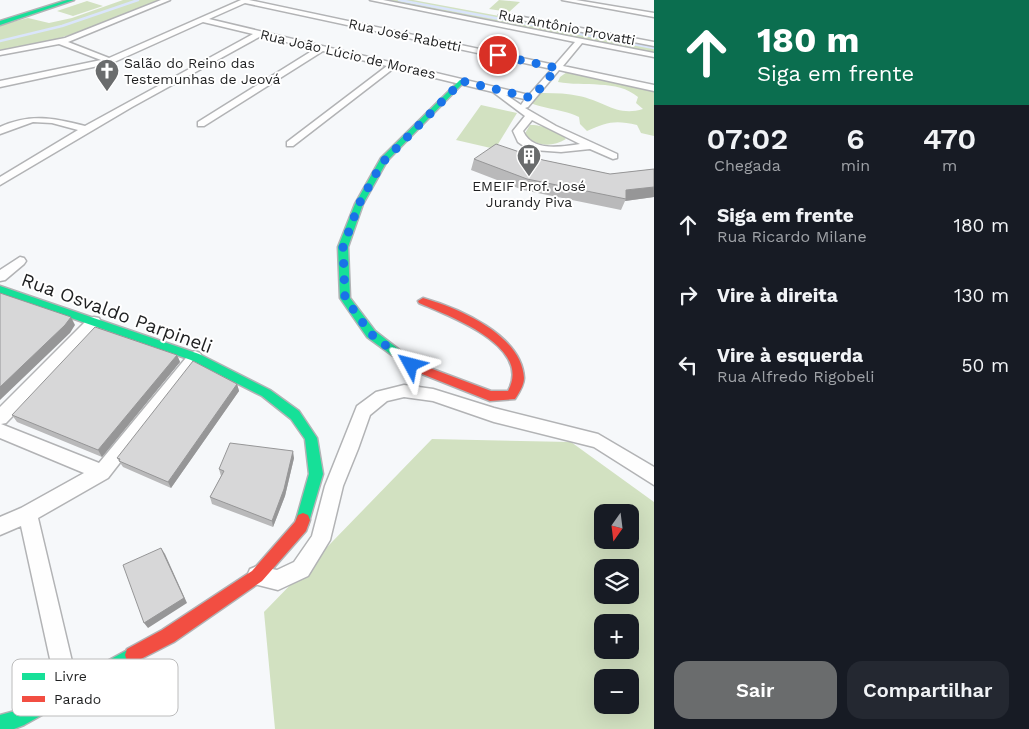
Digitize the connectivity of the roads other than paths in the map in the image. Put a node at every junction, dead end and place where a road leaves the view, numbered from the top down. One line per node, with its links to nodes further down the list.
1 (72, 0): 11 (street)
2 (167, 0): 16 (street)
3 (245, 0): 10 (street); 23 (street, Rua José Rabetti)
4 (373, 0): 15 (street)
5 (565, 0): 6 (street)
6 (605, 7): 7 (street); 9 (street)
7 (599, 13)
8 (498, 14): 13 (street, Rua Antônio Provatti)
9 (654, 15)
10 (203, 20): 14 (street, Rua João Lúcio de Moraes); 21 (street)
11 (4, 21)
12 (588, 24): 13 (street)
13 (582, 30): 17 (street, Rua Antônio Provatti)
14 (261, 33): 18 (street, Rua João Lúcio de Moraes); 32 (street)
15 (580, 41): 20 (street); 23 (street)
16 (61, 42): 19 (street); 21 (street)
17 (654, 44)
18 (322, 48): 22 (street, Rua João Lúcio de Moraes); 31 (street)
19 (0, 53)
20 (654, 55)
21 (109, 60): 25 (street)
22 (393, 65): 24 (street, Rua João Lúcio de Moraes); 34 (street)
23 (557, 68): 27 (street, Rua José Rabetti); 28 (street)
24 (462, 81): 26 (street, Rua João Lúcio de Moraes); 41 (street)
25 (0, 84)
26 (492, 88): 28 (street, Rua João Lúcio de Moraes); 29 (street, Rua João Lúcio de Moraes)
27 (654, 88)
28 (532, 98): 29 (street)
29 (521, 110): 30 (street, Rua João Lúcio de Moraes)
30 (530, 116): 35 (street, Rua João Lúcio de Moraes); 35 (street)
31 (201, 124)
32 (86, 128): 33 (street); 37 (street)
33 (0, 131)
34 (290, 144)
35 (591, 146): 36 (street, Rua João Lúcio de Moraes)
36 (614, 156)
37 (0, 182)
38 (20, 261): 39 (street)
39 (0, 277)
40 (0, 289): 42 (street, Rua Osvaldo Parpineli)
41 (423, 301)
42 (94, 322): 43 (street, Rua Osvaldo Parpineli); 44 (street)
43 (195, 356): 46 (street); 50 (street, Rua Osvaldo Parpineli)
44 (0, 418)
45 (0, 431): 46 (street)
46 (102, 472): 48 (street)
47 (654, 477): 50 (street)
48 (28, 514): 49 (street); 51 (street)
49 (0, 526)
50 (257, 576): 52 (street, Rua Osvaldo Parpineli)
51 (61, 659)
52 (125, 659)
53 (23, 716): 54 (street, Rua Osvaldo Parpineli)
54 (0, 724)

